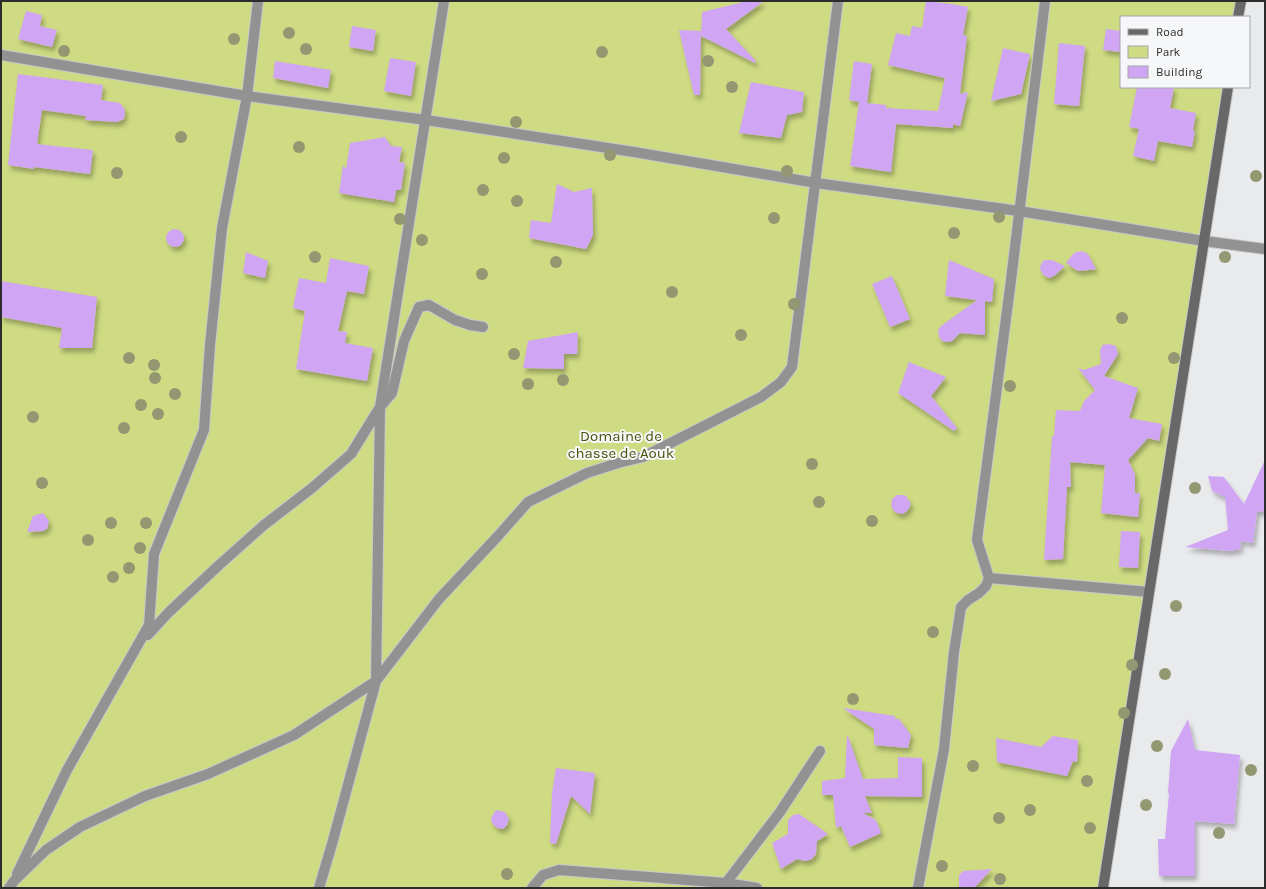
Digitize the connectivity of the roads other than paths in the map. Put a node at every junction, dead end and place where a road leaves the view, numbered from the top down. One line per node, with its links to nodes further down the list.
1 (258, 1): 9 (street)
2 (444, 1): 10 (street)
3 (838, 1): 11 (street)
4 (1045, 1): 12 (street)
5 (1241, 1): 6 (street)
6 (1238, 16)
7 (1, 55): 9 (street)
8 (1228, 88): 13 (street)
9 (247, 96): 10 (street); 19 (street)
10 (426, 120): 11 (street); 16 (street)
11 (816, 183): 12 (street); 20 (street)
12 (1019, 211): 13 (street); 17 (street)
13 (1204, 241): 14 (street); 18 (street)
14 (1265, 249)
15 (483, 327): 16 (street)
16 (380, 407): 19 (street); 20 (street)
17 (989, 578): 18 (street); 27 (street)
18 (1149, 592): 28 (street)
19 (137, 647): 22 (street)
20 (376, 681): 22 (street); 24 (street)
21 (820, 751): 23 (street)
22 (11, 884)
23 (725, 885): 25 (street); 26 (street)
24 (319, 888)
25 (532, 888)
26 (757, 888)
27 (918, 888)
28 (1103, 888)

